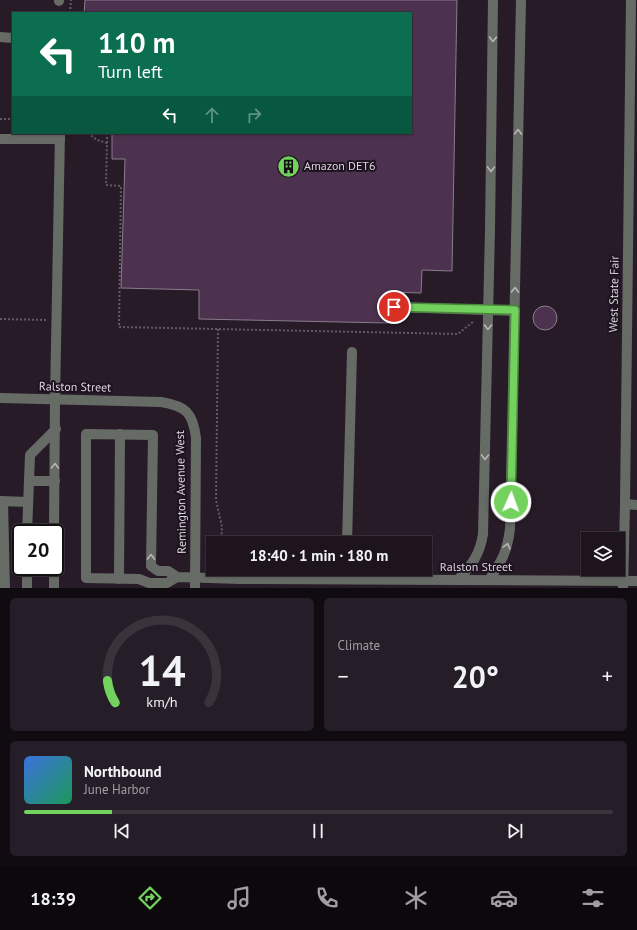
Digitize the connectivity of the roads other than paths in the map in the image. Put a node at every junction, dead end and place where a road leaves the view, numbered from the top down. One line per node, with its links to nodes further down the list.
1 (493, 0): 9 (street, one-way to 9)
2 (521, 0): 10 (street, one-way to 2)
3 (631, 0): 21 (street, West State Fair)
4 (0, 37): 5 (street)
5 (12, 38)
6 (60, 136): 7 (street); 13 (street)
7 (0, 138)
8 (394, 307): 9 (street)
9 (488, 310): 10 (street); 32 (street, one-way to 32)
10 (515, 310): 33 (street, one-way to 10)
11 (352, 352): 25 (street)
12 (0, 398): 13 (street, Ralston Street)
13 (55, 399): 14 (street, Ralston Street); 15 (street)
14 (150, 401): 35 (street, Remington Avenue West)
15 (56, 429): 17 (street); 18 (street, one-way to 15)
16 (120, 434): 30 (street, one-way to 16); 31 (street); 31 (street)
17 (29, 481): 18 (street); 20 (street)
18 (55, 481): 24 (street)
19 (2, 501): 20 (street); 38 (street)
20 (28, 502): 23 (street)
21 (625, 504): 22 (street); 36 (street, West State Fair)
22 (637, 504)
23 (27, 524)
24 (54, 524)
25 (347, 536)
26 (27, 576): 39 (street)
27 (54, 576): 40 (street)
28 (312, 576): 35 (street, Ralston Street)
29 (383, 576): 32 (street, Ralston Street)
30 (177, 577): 35 (street, Ralston Street); 37 (street)
31 (118, 579): 37 (street)
32 (458, 580): 33 (street, Ralston Street)
33 (488, 580): 36 (street, Ralston Street)
34 (637, 581): 36 (street, Ralston Street)
35 (195, 583)
36 (622, 585)
37 (149, 586)
38 (5, 588)
39 (27, 588)
40 (54, 588)

